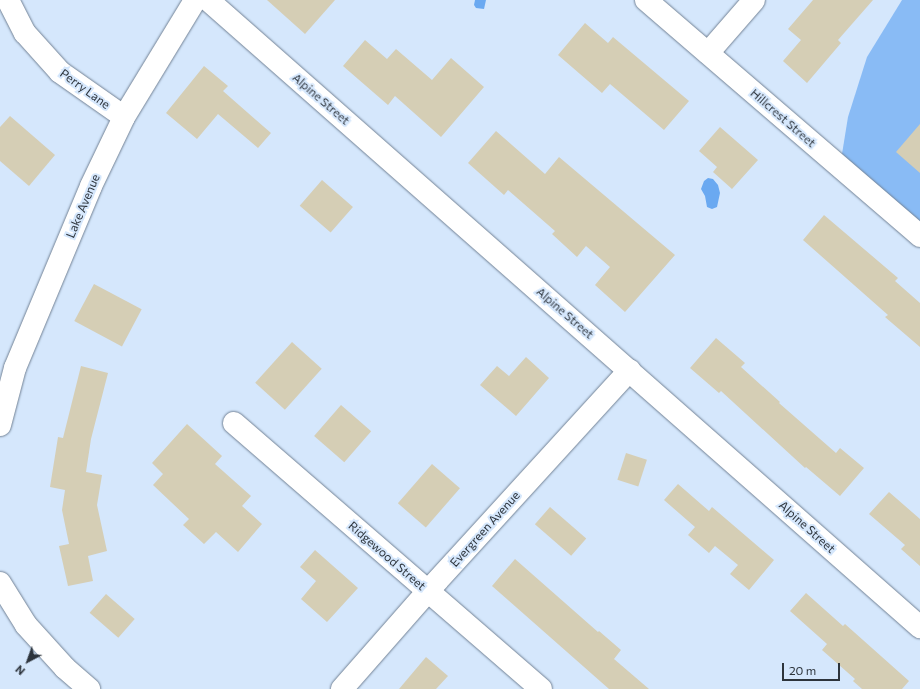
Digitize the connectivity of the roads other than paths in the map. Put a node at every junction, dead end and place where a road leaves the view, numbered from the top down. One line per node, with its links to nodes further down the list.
1 (8, 0): 7 (street, Perry Lane)
2 (195, 0): 7 (street, Lake Avenue)
3 (208, 0): 9 (street, Alpine Street)
4 (646, 0): 6 (street, Hillcrest Street)
5 (754, 0): 6 (street)
6 (708, 53): 8 (street, Hillcrest Street)
7 (124, 117): 11 (street, Lake Avenue)
8 (920, 236)
9 (630, 370): 13 (street, Evergreen Avenue); 14 (street, Alpine Street)
10 (234, 423): 13 (street, Ridgewood Street)
11 (0, 424)
12 (0, 583): 15 (street)
13 (428, 591): 16 (street, Evergreen Avenue); 17 (street, Ridgewood Street)
14 (920, 627)
15 (89, 689)
16 (342, 689)
17 (541, 689)

